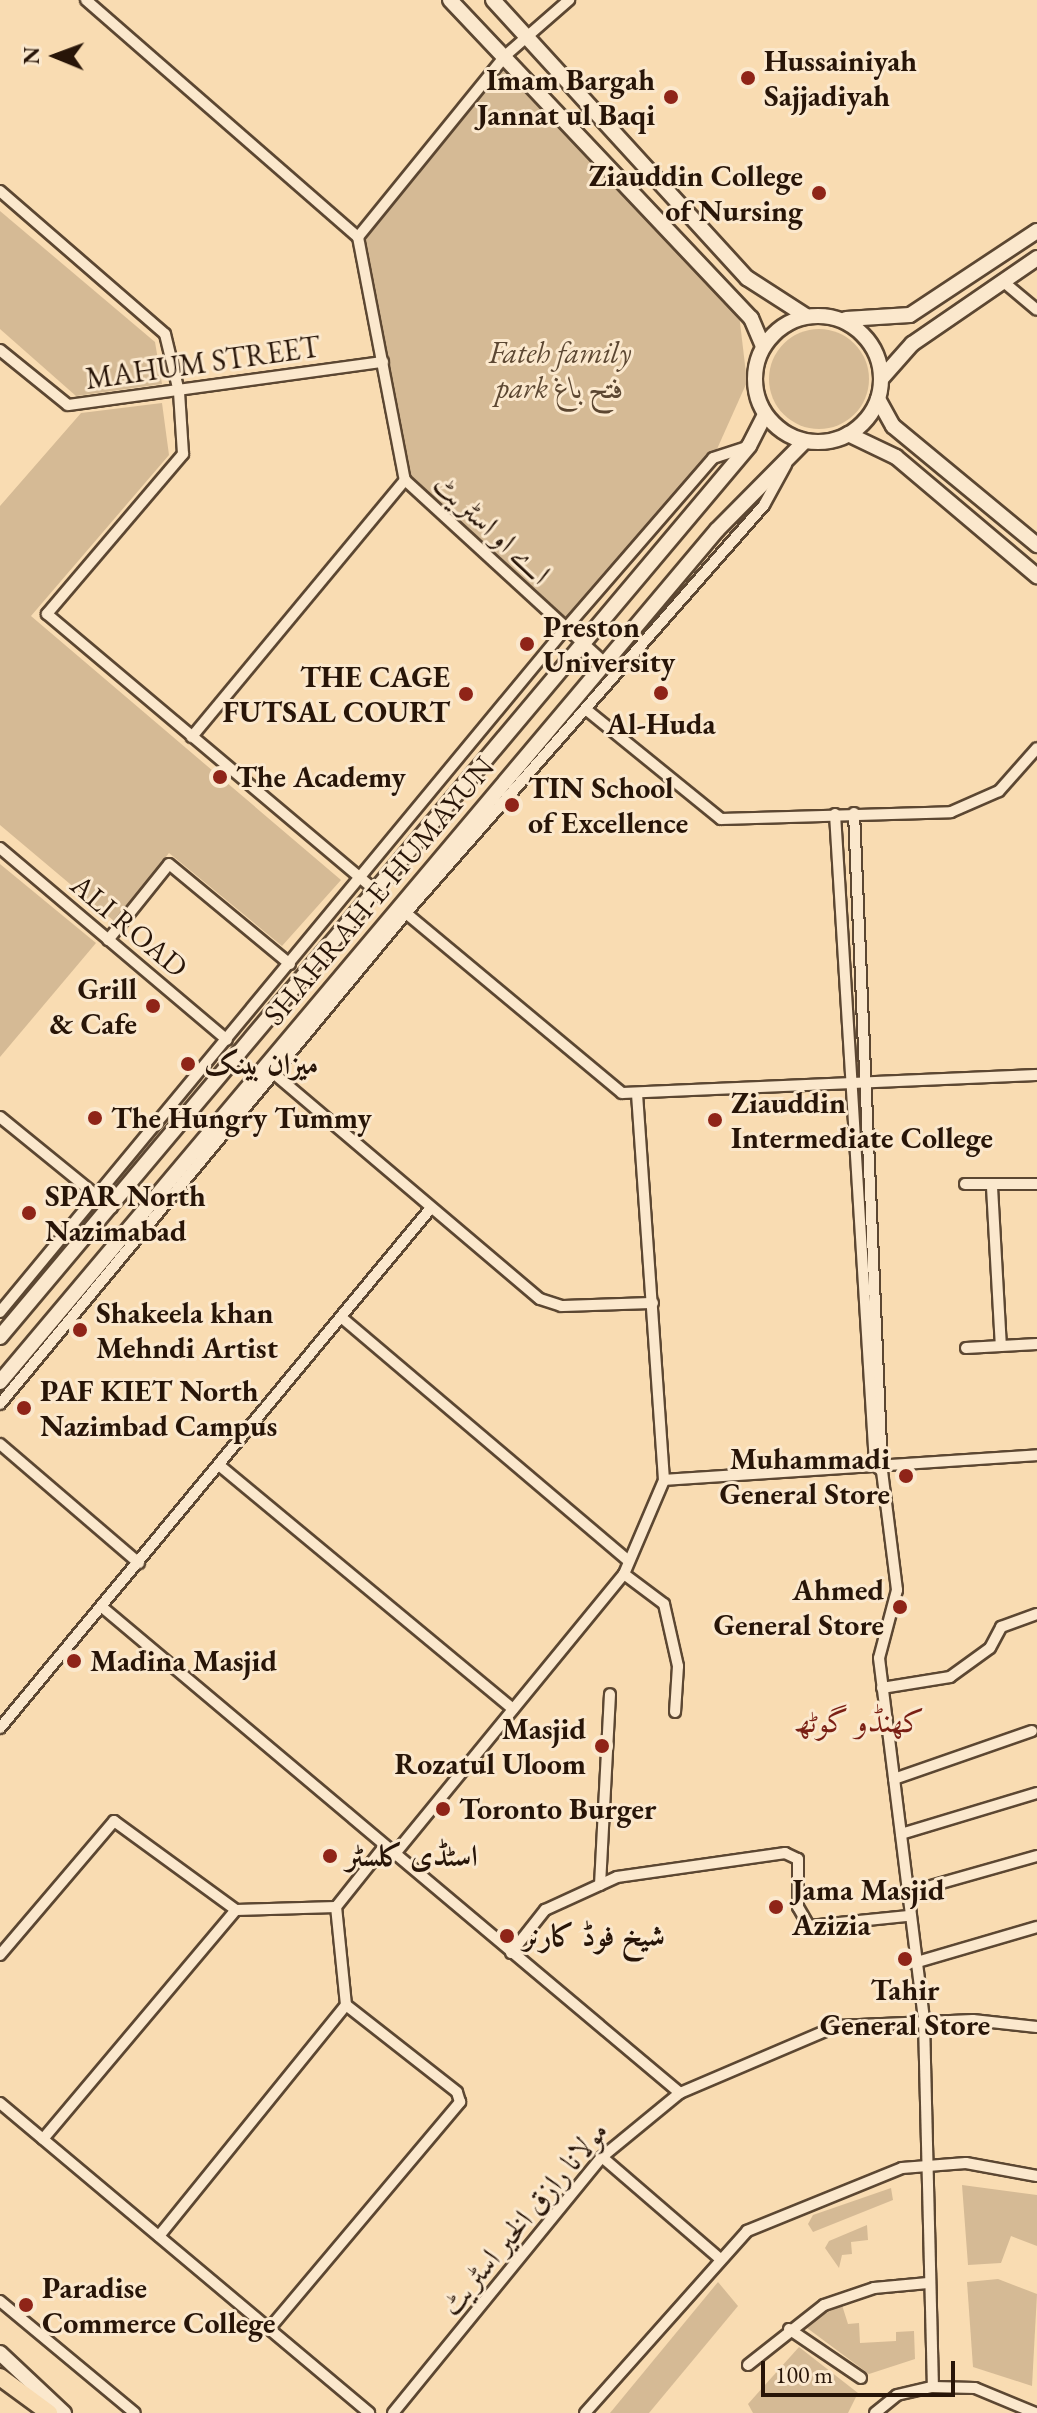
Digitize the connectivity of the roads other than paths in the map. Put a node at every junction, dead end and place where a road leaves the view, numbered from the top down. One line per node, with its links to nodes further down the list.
1 (86, 0): 9 (street)
2 (450, 0): 6 (main road)
3 (493, 0): 5 (main road)
4 (569, 0): 5 (street)
5 (528, 35): 6 (street); 13 (main road)
6 (506, 55): 9 (street); 15 (main road)
7 (0, 191): 19 (street)
8 (1037, 231): 14 (main road)
9 (358, 237): 17 (street)
10 (1037, 258): 11 (main road)
11 (1006, 284): 12 (street); 18 (main road)
12 (1037, 310)
13 (806, 316): 14 (main road); 15 (main road)
14 (842, 319): 18 (main road)
15 (763, 346): 21 (main road)
16 (0, 350): 19 (street, MAHUM STREET)
17 (383, 362): 19 (street, MAHUM STREET); 26 (street)
18 (881, 379): 20 (main road)
19 (179, 392): 33 (street)
20 (878, 399): 22 (main road); 27 (main road)
21 (765, 415): 23 (main road); 24 (main road, SHAHRAH-E-HUMAYUN)
22 (848, 434): 23 (main road); 28 (main road)
23 (805, 441): 25 (main road, SHAHRAH-E-HUMAYUN)
24 (749, 446): 29 (street); 30 (main road, SHAHRAH-E-HUMAYUN)
25 (791, 456): 31 (main road, SHAHRAH-E-HUMAYUN); 32 (street)
26 (405, 480): 29 (street, اے او اسٹریٹ); 33 (street)
27 (1037, 545)
28 (1037, 576)
29 (565, 629): 30 (street, اے او اسٹریٹ); 38 (street)
30 (583, 643): 31 (street, اے او اسٹریٹ); 39 (main road, SHAHRAH-E-HUMAYUN)
31 (605, 663): 63 (main road, SHAHRAH-E-HUMAYUN)
32 (588, 711): 36 (street); 40 (street)
33 (192, 737): 38 (street)
34 (1037, 748): 35 (street)
35 (854, 813): 36 (street); 46 (street)
36 (835, 814): 47 (street)
37 (0, 848): 41 (street, ALI ROAD)
38 (361, 880): 39 (street); 42 (street)
39 (375, 890): 54 (main road, SHAHRAH-E-HUMAYUN)
40 (406, 913): 45 (street); 48 (street)
41 (108, 940): 42 (street); 43 (street, ALI ROAD)
42 (290, 964): 43 (street)
43 (227, 1040): 53 (street)
44 (1037, 1075): 46 (street)
45 (278, 1077): 55 (street); 64 (street)
46 (871, 1082): 47 (street); 68 (street)
47 (852, 1084): 48 (street); 68 (street)
48 (637, 1096): 56 (street)
49 (0, 1117): 53 (street)
50 (965, 1184): 52 (street)
51 (1037, 1184): 52 (street)
52 (992, 1187): 61 (street)
53 (96, 1196): 54 (street); 57 (street)
54 (112, 1208): 59 (main road, SHAHRAH-E-HUMAYUN)
55 (431, 1208): 56 (street); 58 (street)
56 (653, 1303): 69 (street)
57 (0, 1312)
58 (341, 1317): 67 (street); 70 (street)
59 (0, 1337)
60 (1037, 1344): 61 (street)
61 (1001, 1346): 62 (street)
62 (966, 1348)
63 (0, 1382)
64 (0, 1404)
65 (0, 1444): 71 (street)
66 (1037, 1455): 68 (street)
67 (219, 1465): 71 (street); 77 (street)
68 (881, 1467): 69 (street); 75 (street)
69 (664, 1480): 70 (street)
70 (629, 1561): 72 (street)
71 (139, 1563): 73 (street)
72 (624, 1574): 77 (street); 78 (street)
73 (102, 1607): 79 (street); 84 (street)
74 (1037, 1614): 75 (street)
75 (882, 1688): 81 (street)
76 (610, 1694): 87 (street)
77 (513, 1709): 85 (street)
78 (675, 1712)
79 (0, 1728)
80 (1032, 1731): 81 (street)
81 (894, 1779): 83 (street)
82 (1037, 1793): 83 (street)
83 (901, 1834): 88 (street)
84 (383, 1848): 85 (street); 89 (street)
85 (393, 1856): 93 (street)
86 (1037, 1856): 88 (street)
87 (600, 1885): 91 (street); 93 (street)
88 (906, 1893): 91 (street)
89 (336, 1907): 90 (street); 96 (street)
90 (236, 1910): 94 (street); 101 (street)
91 (908, 1916): 95 (street)
92 (1037, 1927): 95 (street)
93 (511, 1953): 99 (street)
94 (0, 1955)
95 (914, 1963): 97 (street)
96 (346, 2005): 105 (street); 109 (street)
97 (924, 2021): 98 (street, مولانا رازق الخیر اسٹریٹ); 99 (street, مولانا رازق الخیر اسٹریٹ); 103 (street)
98 (1037, 2027)
99 (680, 2093): 102 (street, مولانا رازق الخیر اسٹریٹ)
100 (0, 2103): 101 (street)
101 (43, 2139): 105 (street)
102 (602, 2157): 106 (street); 120 (street, مولانا رازق الخیر اسٹریٹ)
103 (924, 2165): 104 (street); 106 (street); 107 (street)
104 (1037, 2176)
105 (159, 2236): 109 (street)
106 (719, 2258): 121 (street)
107 (928, 2283): 110 (street); 115 (street)
108 (0, 2301): 118 (street)
109 (269, 2329): 119 (street)
110 (789, 2329): 112 (street); 114 (street)
111 (0, 2353): 117 (main road)
112 (748, 2365)
113 (0, 2377): 116 (main road)
114 (861, 2378)
115 (933, 2387): 122 (street); 123 (street)
116 (49, 2413)
117 (64, 2413)
118 (135, 2413)
119 (369, 2413)
120 (393, 2413)
121 (585, 2413)
122 (875, 2413)
123 (1035, 2413)

